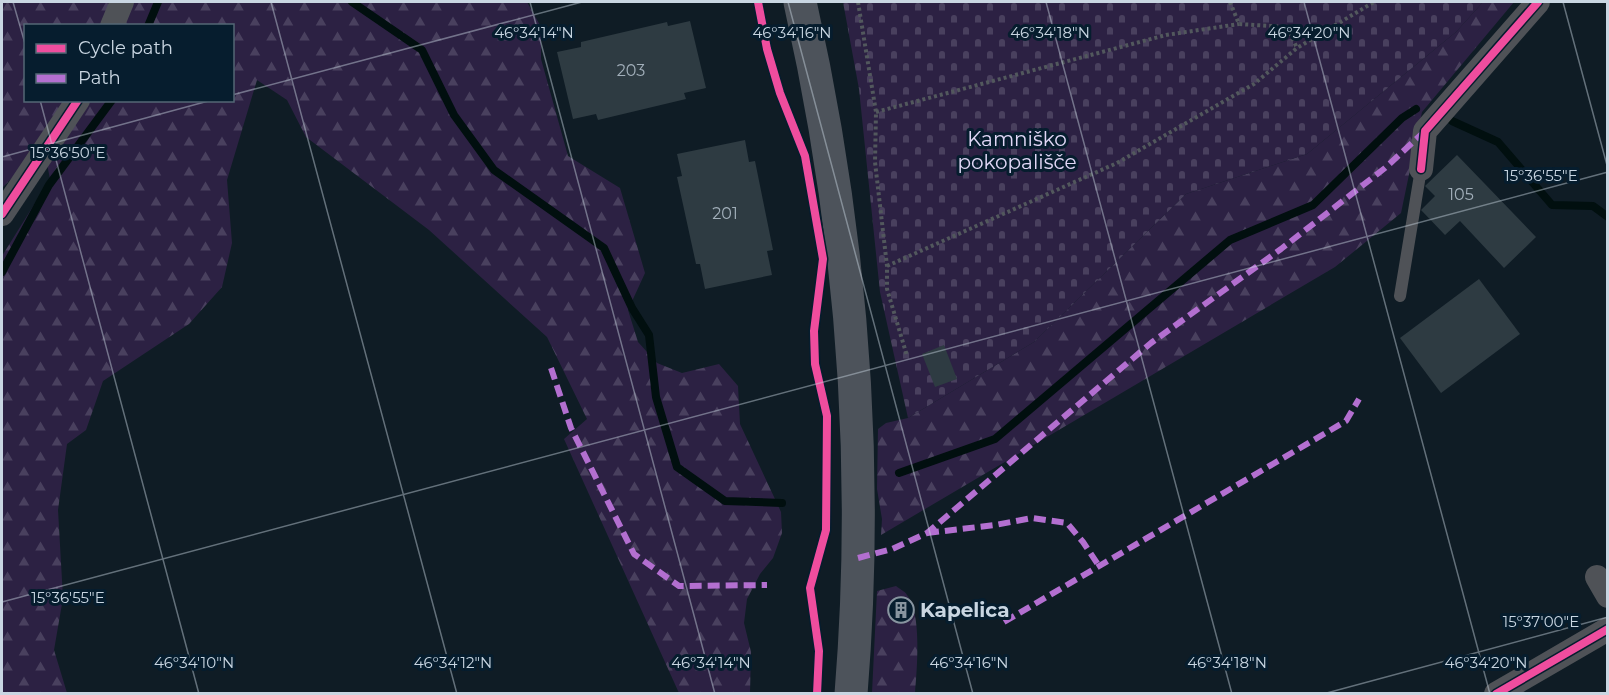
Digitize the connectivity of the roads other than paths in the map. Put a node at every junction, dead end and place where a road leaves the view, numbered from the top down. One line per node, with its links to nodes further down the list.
1 (122, 2): 4 (street)
2 (800, 2): 10 (main road)
3 (1538, 2): 6 (street)
4 (113, 24)
5 (77, 102): 7 (street)
6 (1421, 169): 8 (lane)
7 (2, 214)
8 (1400, 296)
9 (1608, 629): 11 (street)
10 (851, 693)
11 (1496, 693)

